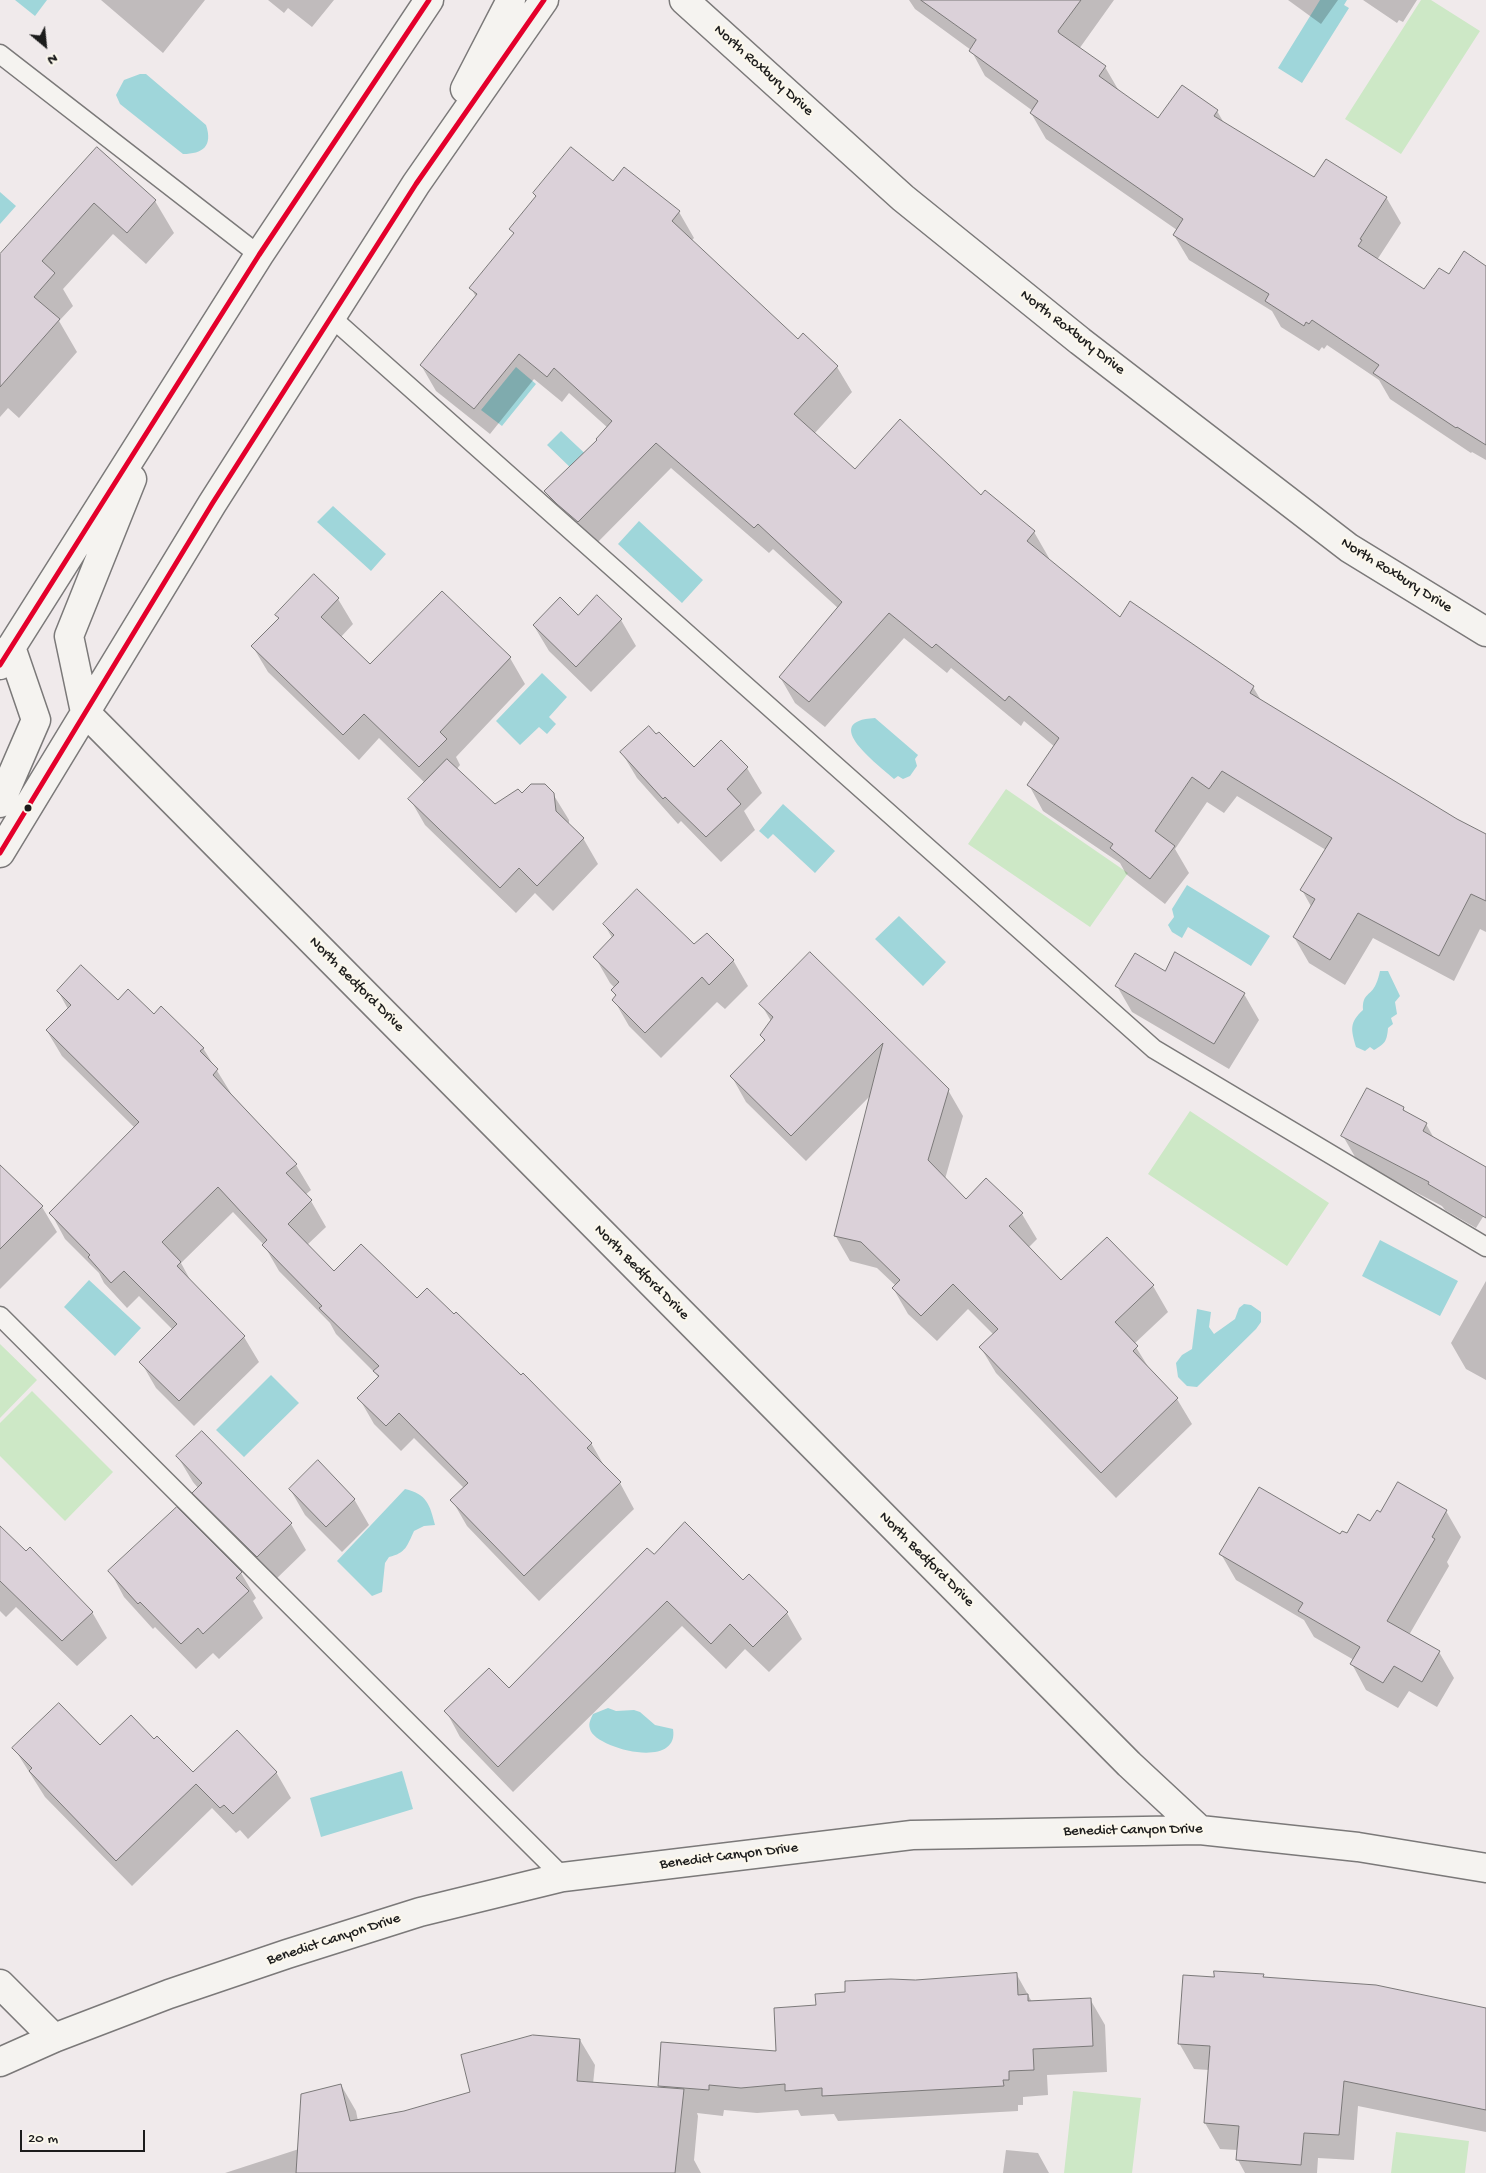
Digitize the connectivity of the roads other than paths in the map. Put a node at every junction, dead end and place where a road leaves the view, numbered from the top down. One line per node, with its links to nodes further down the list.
1 (428, 0): 7 (street)
2 (511, 0): 6 (street)
3 (544, 0): 6 (street)
4 (684, 0): 10 (street, North Roxbury Drive)
5 (0, 54): 7 (lane)
6 (416, 184): 8 (street)
7 (259, 255): 9 (street)
8 (332, 318): 12 (street); 15 (lane)
9 (158, 415): 11 (street); 12 (street)
10 (1486, 632)
11 (4, 650): 13 (street)
12 (85, 712): 14 (street); 17 (street, North Bedford Drive)
13 (0, 803)
14 (0, 853)
15 (1486, 1247)
16 (0, 1316): 19 (lane)
17 (1200, 1830): 18 (street, Benedict Canyon Drive); 19 (street, Benedict Canyon Drive)
18 (1486, 1868)
19 (563, 1877): 21 (street, Benedict Canyon Drive)
20 (0, 1984): 21 (street)
21 (54, 2038): 22 (street, Benedict Canyon Drive)
22 (0, 2062)

